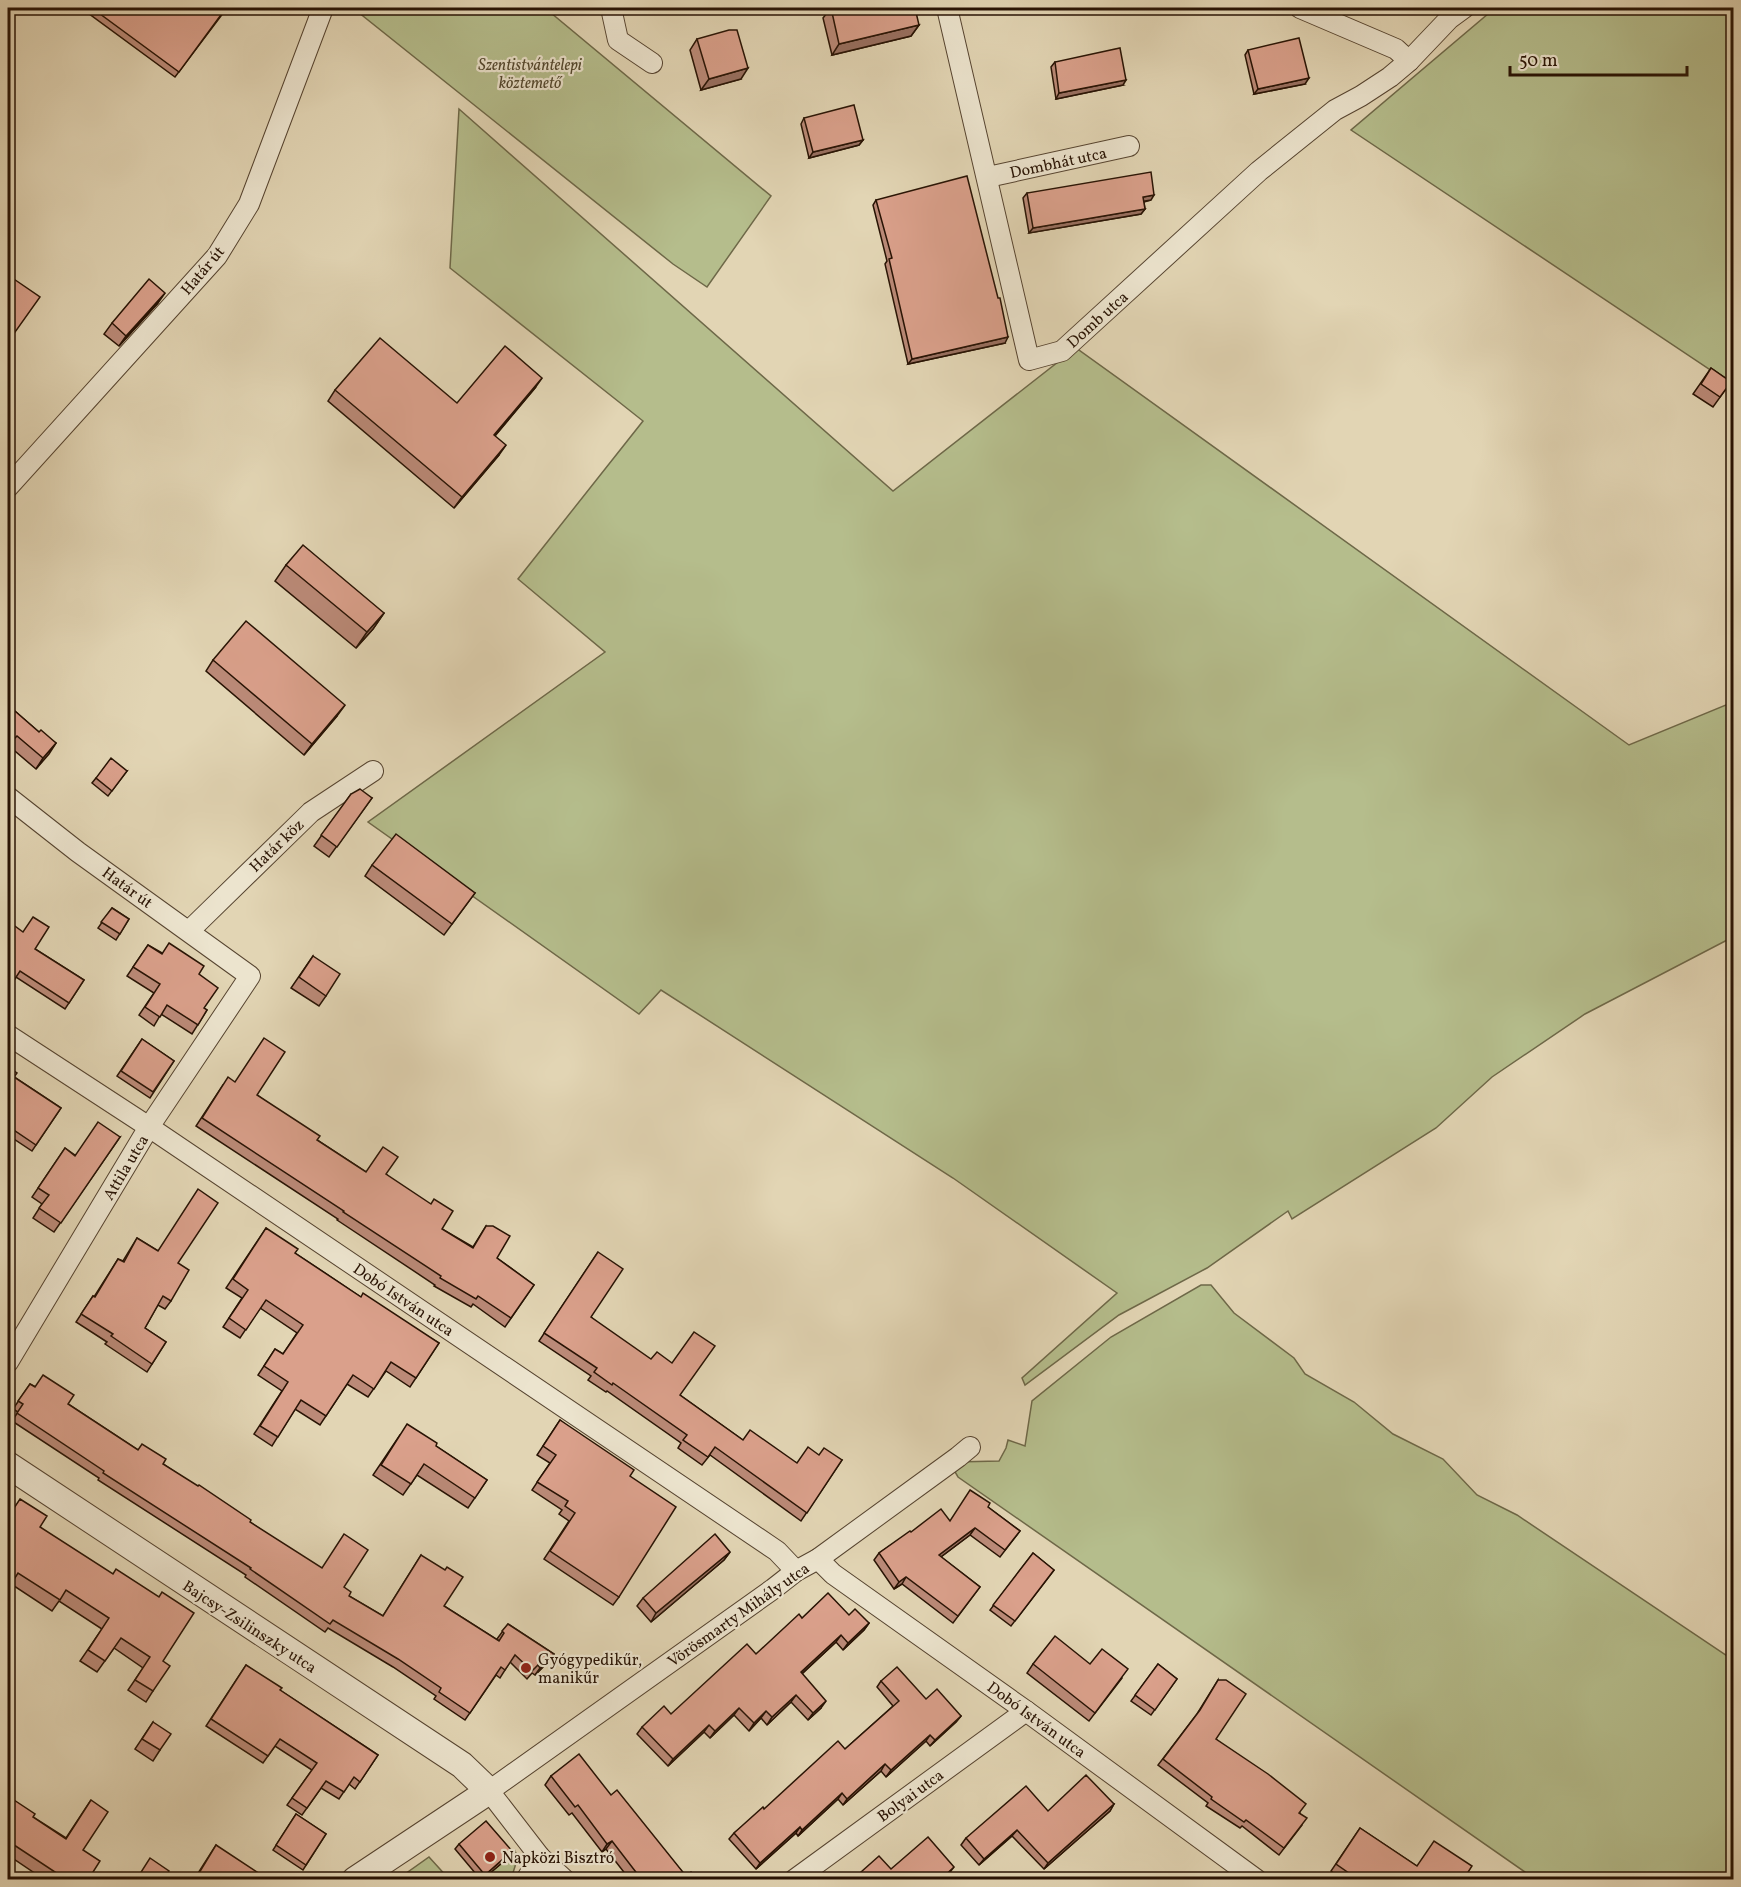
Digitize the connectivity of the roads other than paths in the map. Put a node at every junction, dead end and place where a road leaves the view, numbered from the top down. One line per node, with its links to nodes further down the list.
1 (323, 8): 10 (street, Határ út)
2 (611, 8): 7 (street)
3 (947, 8): 9 (street, Domb utca)
4 (1300, 8): 6 (street)
5 (1464, 8): 6 (street)
6 (1409, 61): 9 (street, Domb utca)
7 (652, 63)
8 (1129, 146): 9 (street, Dombhát utca)
9 (988, 177)
10 (8, 487)
11 (373, 771): 13 (street, Határ köz)
12 (8, 797): 13 (street, Határ út)
13 (189, 931): 14 (street, Határ út)
14 (250, 976): 16 (street, Attila utca)
15 (8, 1035): 16 (street, Dobó István utca)
16 (149, 1127): 17 (street, Attila utca); 21 (street, Dobó István utca)
17 (8, 1362)
18 (970, 1447): 20 (street, Vörösmarty Mihály utca)
19 (8, 1465): 23 (street, Bajcsy-Zsilinszky utca)
20 (818, 1559): 21 (street, Vörösmarty Mihály utca); 22 (street, Dobó István utca)
21 (796, 1570): 23 (street, Vörösmarty Mihály utca)
22 (1026, 1712): 28 (street, Bolyai utca); 29 (street, Dobó István utca)
23 (489, 1791): 24 (street); 25 (street, Vörösmarty Mihály utca)
24 (540, 1857): 26 (street); 27 (street)
25 (355, 1880)
26 (526, 1880)
27 (565, 1880)
28 (794, 1880)
29 (1257, 1880)

